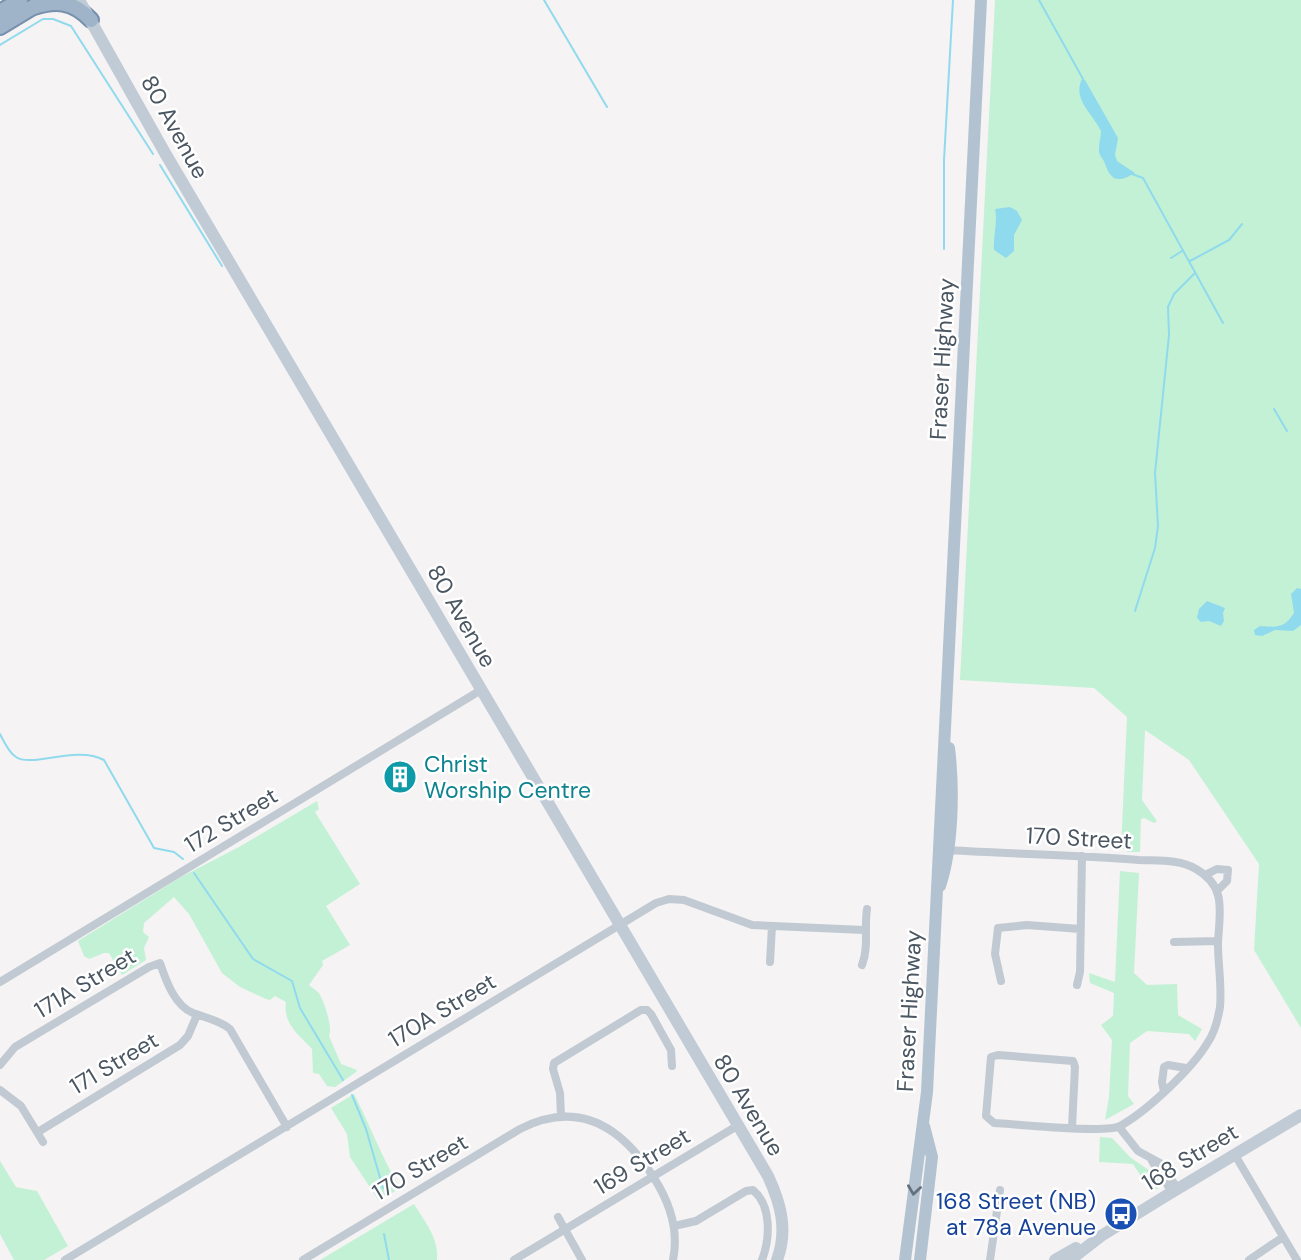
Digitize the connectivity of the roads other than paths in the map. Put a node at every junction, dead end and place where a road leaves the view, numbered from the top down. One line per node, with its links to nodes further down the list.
1 (45, 0): 4 (highway)
2 (79, 0): 6 (main road, 80 Avenue)
3 (981, 0): 9 (main road, Fraser Highway)
4 (25, 4): 5 (highway); 6 (highway); 7 (highway)
5 (0, 12)
6 (90, 20): 8 (main road, 80 Avenue)
7 (0, 27)
8 (481, 690): 18 (main road, 80 Avenue); 27 (street, 172 Street)
9 (945, 720): 10 (main road, Fraser Highway); 11 (main road, Fraser Highway)
10 (941, 782): 11 (main road); 16 (main road, Fraser Highway)
11 (950, 816): 12 (main road, Fraser Highway)
12 (948, 850): 13 (street, 170 Street); 16 (main road, Fraser Highway)
13 (1082, 856): 14 (street, 170 Street); 20 (street)
14 (1205, 875): 15 (street); 15 (street, 170 Street)
15 (1216, 891): 22 (street)
16 (935, 901): 37 (main road, Fraser Highway)
17 (867, 909): 21 (street)
18 (619, 924): 19 (street, 170A Street); 38 (main road, 80 Avenue); 39 (street, 170A Street)
19 (772, 926): 21 (street, 170A Street); 24 (street)
20 (1080, 929): 26 (street); 28 (street)
21 (864, 930): 25 (street)
22 (1218, 941): 23 (street); 32 (street)
23 (1174, 942)
24 (770, 962)
25 (862, 965)
26 (1001, 981)
27 (0, 982)
28 (1077, 985)
29 (197, 1015): 30 (street, 171A Street); 39 (street); 42 (street, 171 Street)
30 (0, 1065)
31 (672, 1066): 36 (street)
32 (1186, 1068): 34 (street); 34 (street)
33 (0, 1090): 42 (street)
34 (1164, 1092): 40 (street)
35 (1301, 1115): 44 (main road, 168 Street)
36 (561, 1116): 45 (street, 170 Street); 54 (street, 170 Street)
37 (923, 1123): 60 (main road, Fraser Highway, one-way to 60); 61 (main road, Fraser Highway)
38 (737, 1126): 45 (street, 169 Street); 59 (main road, 80 Avenue)
39 (287, 1127): 53 (street, 170A Street)
40 (1119, 1127): 41 (street); 47 (street)
41 (1072, 1128): 41 (street)
42 (38, 1132): 43 (street)
43 (43, 1142)
44 (1235, 1155): 47 (main road, 168 Street); 52 (street)
45 (653, 1177): 49 (street, 170 Street); 50 (street, 169 Street)
46 (1000, 1191): 62 (street)
47 (1175, 1191): 51 (main road, 168 Street)
48 (558, 1216): 50 (street)
49 (674, 1226): 57 (street); 58 (street)
50 (566, 1228): 55 (street, 169 Street); 56 (street)
51 (1101, 1237): 63 (main road, 168 Street); 64 (main road, 168 Street)
52 (1283, 1237): 65 (street); 66 (street)
53 (65, 1260)
54 (303, 1260)
55 (514, 1260)
56 (582, 1260)
57 (673, 1260)
58 (762, 1260)
59 (777, 1260)
60 (905, 1260)
61 (920, 1260)
62 (990, 1260)
63 (1055, 1260)
64 (1070, 1260)
65 (1249, 1260)
66 (1297, 1260)

